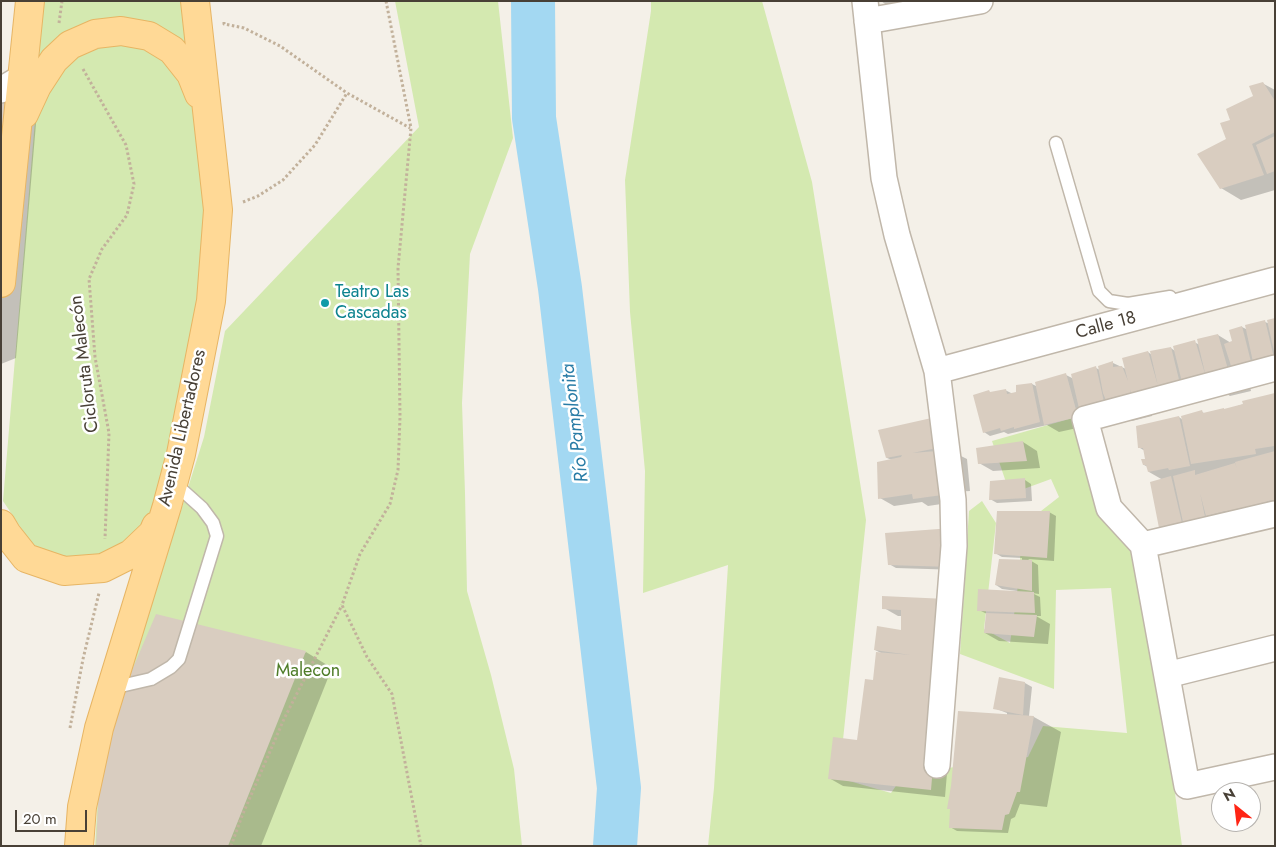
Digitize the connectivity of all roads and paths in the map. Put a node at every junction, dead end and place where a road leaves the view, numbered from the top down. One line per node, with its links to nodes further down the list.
1 (30, 1): 9 (main road)
2 (62, 1): 8 (path, Cicloruta Malecón)
3 (195, 1): 11 (main road, Avenida Libertadores)
4 (386, 1): 12 (path)
5 (980, 1): 6 (street)
6 (866, 11): 20 (street)
7 (224, 24): 10 (path)
8 (70, 45): 11 (main road); 13 (main road); 24 (path, Cicloruta Malecón)
9 (11, 84): 13 (main road)
10 (347, 93): 12 (path); 15 (path)
11 (206, 109): 15 (main road, Avenida Libertadores)
12 (411, 128): 26 (path)
13 (16, 130): 17 (main road)
14 (1056, 143): 18 (lane)
15 (218, 210): 21 (main road, Avenida Libertadores)
16 (1275, 280): 18 (street, Calle 18)
17 (1, 283)
18 (1237, 290): 20 (street, Calle 18)
19 (1275, 368): 25 (street)
20 (937, 371): 30 (street)
21 (170, 494): 23 (main road); 29 (main road, Avenida Libertadores); 29 (lane)
22 (1275, 514): 25 (street)
23 (1, 524)
24 (105, 543)
25 (1143, 545): 28 (street)
26 (342, 604): 33 (path); 34 (path)
27 (1275, 648): 28 (street)
28 (1167, 675): 31 (street)
29 (111, 688): 32 (main road, Avenida Libertadores)
30 (937, 765)
31 (1275, 767)
32 (79, 846)
33 (232, 846)
34 (420, 846)

